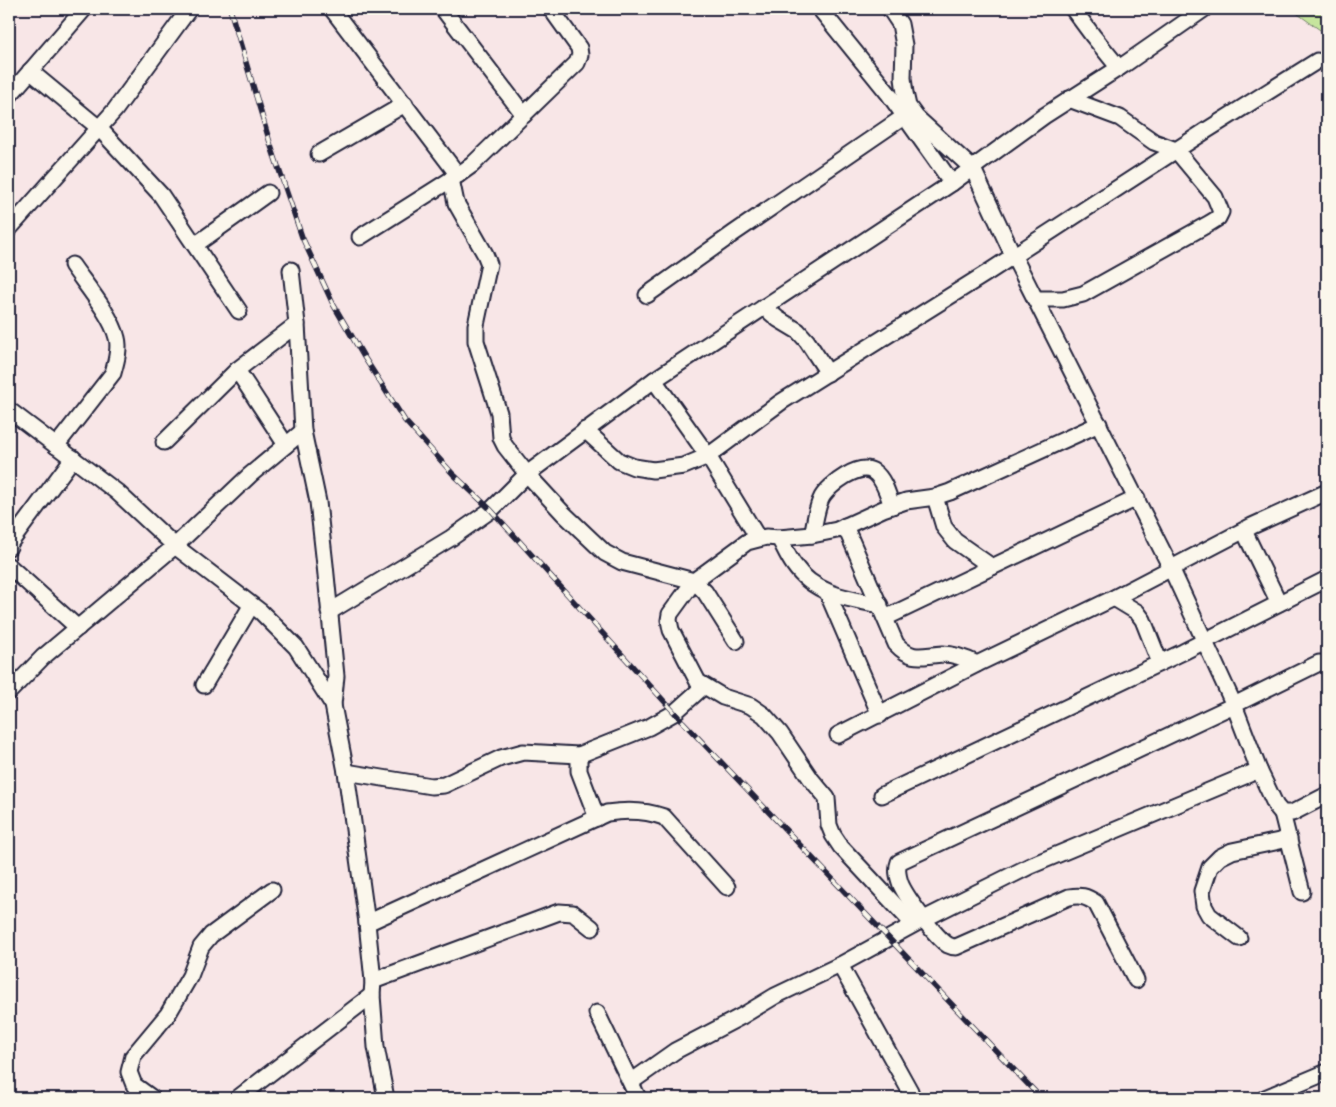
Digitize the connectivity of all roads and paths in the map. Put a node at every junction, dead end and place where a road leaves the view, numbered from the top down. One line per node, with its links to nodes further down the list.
1 (84, 9): 12 (street)
2 (189, 9): 18 (street)
3 (332, 9): 15 (street)
4 (444, 9): 16 (street)
5 (551, 9): 16 (street)
6 (820, 9): 17 (street)
7 (890, 9): 21 (street)
8 (1073, 9): 11 (street)
9 (1204, 9): 11 (street)
10 (1317, 61): 19 (street)
11 (1119, 68): 14 (street)
12 (30, 70): 13 (street); 18 (street)
13 (9, 96)
14 (1069, 99): 19 (street); 21 (street)
15 (405, 104): 20 (street); 22 (street)
16 (524, 115): 22 (street)
17 (905, 116): 23 (street); 31 (street)
18 (99, 128): 25 (street); 27 (street)
19 (1176, 150): 28 (street); 32 (street)
20 (319, 154)
21 (973, 169): 23 (street); 28 (street)
22 (455, 177): 26 (street); 48 (street)
23 (952, 183): 33 (street)
24 (268, 193): 27 (street)
25 (9, 229)
26 (360, 237)
27 (194, 245): 34 (street)
28 (1013, 255): 32 (street); 37 (street)
29 (72, 265): 45 (street)
30 (291, 270): 35 (street)
31 (647, 295)
32 (1035, 299): 40 (street)
33 (764, 307): 37 (street); 38 (street)
34 (239, 312)
35 (297, 324): 36 (street); 42 (street)
36 (237, 370): 43 (street); 44 (street)
37 (828, 373): 46 (street)
38 (654, 380): 41 (street); 46 (street)
39 (9, 410): 45 (street)
40 (1099, 424): 50 (street); 51 (street)
41 (585, 430): 46 (street); 48 (street)
42 (303, 431): 44 (street); 69 (street)
43 (164, 442)
44 (286, 445): 58 (street)
45 (56, 446): 47 (street)
46 (708, 456): 56 (street)
47 (73, 458): 58 (street); 59 (street)
48 (527, 474): 64 (street); 69 (street)
49 (1327, 492): 54 (street)
50 (935, 497): 52 (street); 61 (street)
51 (1137, 498): 61 (street); 62 (street)
52 (892, 506): 53 (street); 55 (street)
53 (845, 526): 55 (street); 70 (street)
54 (1244, 531): 62 (street); 67 (street)
55 (812, 535): 57 (street)
56 (758, 538): 57 (street); 64 (street)
57 (779, 538): 65 (street)
58 (175, 546): 68 (street); 71 (street)
59 (9, 547)
60 (9, 566): 71 (street)
61 (992, 566): 70 (street)
62 (1172, 568): 66 (street); 73 (street)
63 (1327, 579): 67 (street)
64 (694, 581): 72 (street); 78 (street)
65 (827, 592): 70 (street); 82 (street)
66 (1114, 598): 75 (street); 76 (street)
67 (1279, 603): 73 (street)
68 (251, 606): 77 (street); 80 (street)
69 (330, 612): 80 (street)
70 (882, 612): 76 (street)
71 (78, 628): 79 (street)
72 (736, 641)
73 (1205, 641): 75 (street); 81 (street)
74 (1325, 662): 81 (street)
75 (1160, 663): 87 (street)
76 (977, 664): 82 (street)
77 (204, 685)
78 (704, 686): 84 (street); 95 (street)
79 (9, 692)
80 (333, 705): 86 (street)
81 (1234, 706): 85 (street); 95 (street)
82 (880, 714): 83 (street)
83 (838, 735)
84 (579, 755): 86 (street); 90 (street)
85 (1259, 770): 89 (street); 95 (street)
86 (346, 772): 96 (street)
87 (882, 795)
88 (1327, 795): 89 (street)
89 (1282, 813): 91 (street)
90 (597, 818): 92 (street); 96 (street)
91 (1289, 838): 94 (street); 98 (street)
92 (727, 887)
93 (272, 890): 105 (street)
94 (1302, 892)
95 (919, 922): 99 (street); 100 (street)
96 (367, 923): 101 (street)
97 (592, 928): 101 (street)
98 (1239, 938)
99 (840, 965): 104 (street); 109 (street)
100 (1136, 980)
101 (372, 988): 106 (street); 107 (street)
102 (597, 1013): 104 (street)
103 (1327, 1072): 110 (street)
104 (631, 1082): 108 (street)
105 (152, 1098)
106 (238, 1098)
107 (386, 1098)
108 (638, 1098)
109 (912, 1098)
110 (1265, 1098)

